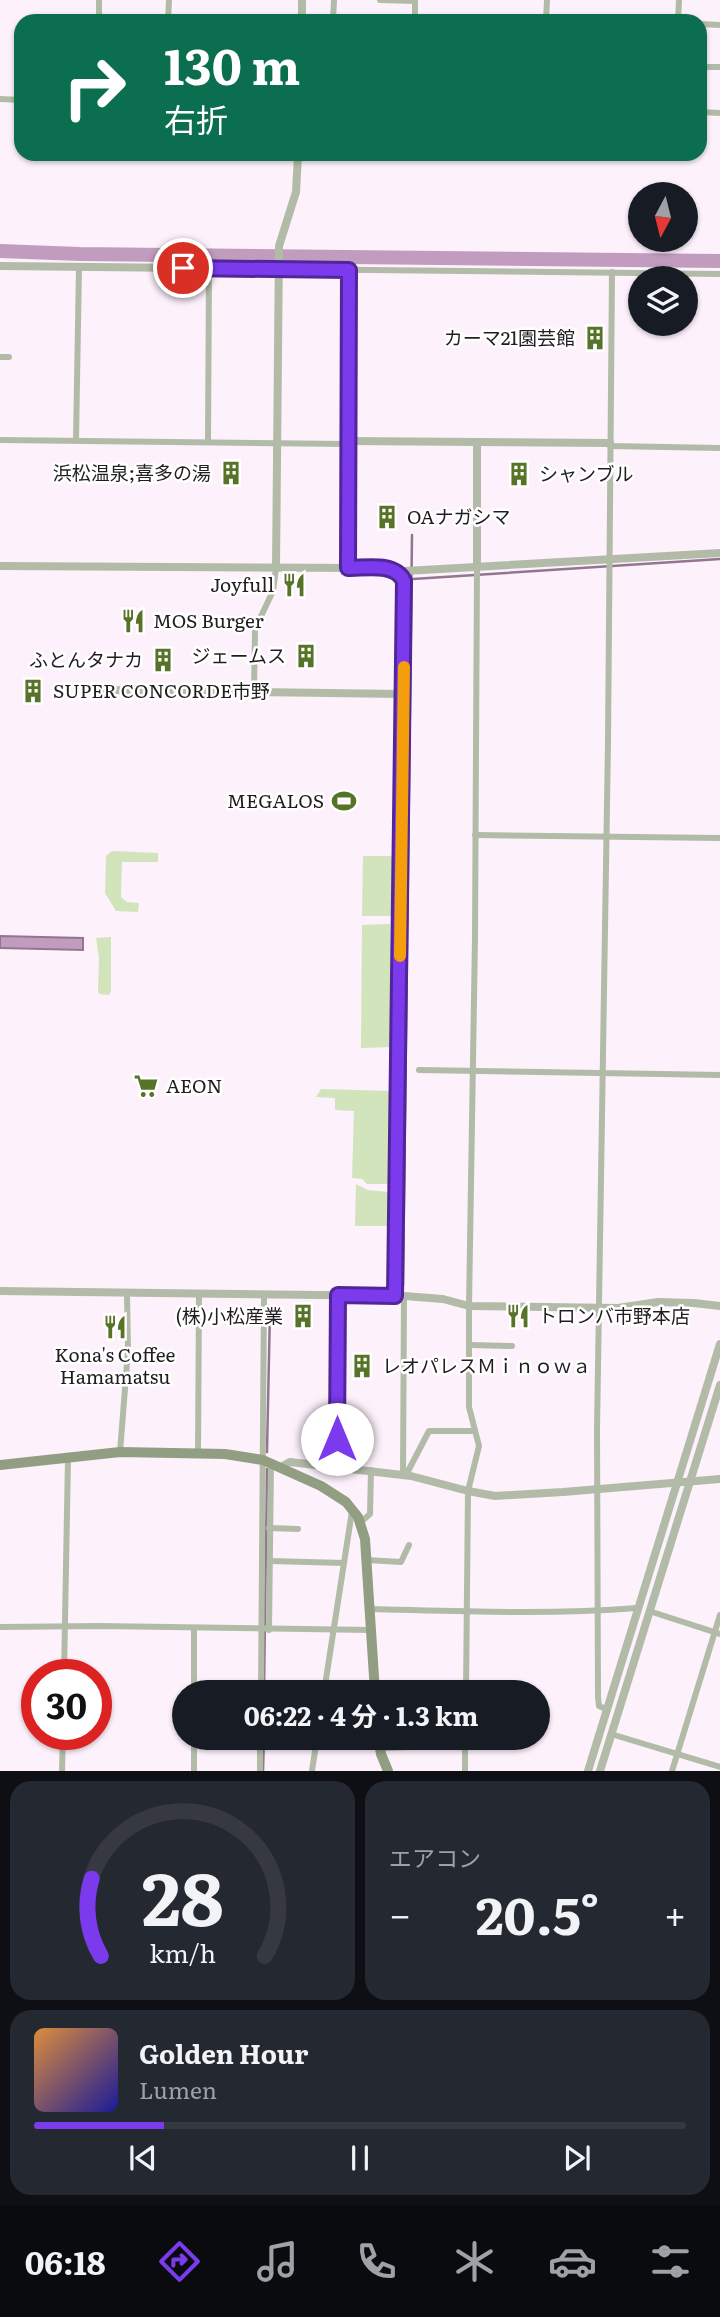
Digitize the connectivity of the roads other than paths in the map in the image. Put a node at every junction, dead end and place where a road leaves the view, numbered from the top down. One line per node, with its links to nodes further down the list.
1 (380, 0): 2 (street)
2 (415, 0)
3 (298, 161): 7 (street)
4 (0, 266): 5 (street)
5 (79, 267): 6 (street); 14 (street)
6 (209, 268): 7 (street); 16 (street)
7 (278, 269): 8 (street); 18 (street)
8 (349, 270): 9 (street); 15 (street)
9 (612, 272): 10 (street); 19 (street)
10 (720, 274)
11 (0, 357): 12 (street)
12 (9, 357)
13 (0, 440): 14 (street)
14 (76, 440): 16 (street)
15 (348, 441): 17 (street); 18 (street); 26 (street)
16 (208, 442): 18 (street)
17 (477, 442): 19 (street); 24 (street)
18 (277, 443): 25 (street)
19 (610, 445): 20 (street); 22 (street)
20 (720, 448)
21 (720, 552): 22 (street)
22 (609, 560): 24 (street); 34 (street)
23 (0, 566): 25 (street)
24 (477, 566): 28 (street); 33 (street)
25 (276, 568): 26 (street); 31 (street)
26 (348, 568): 27 (street)
27 (393, 569): 28 (street); 29 (street)
28 (405, 571): 29 (street)
29 (404, 581): 32 (street)
30 (105, 690): 31 (street)
31 (254, 692): 32 (street)
32 (403, 694): 45 (street)
33 (475, 835): 34 (street); 37 (street)
34 (606, 836): 35 (street); 38 (street)
35 (720, 838)
36 (419, 1070): 37 (street)
37 (472, 1070): 38 (street); 46 (street)
38 (603, 1073): 39 (street); 48 (street)
39 (720, 1074)
40 (0, 1291): 41 (street)
41 (127, 1294): 42 (street); 54 (street)
42 (199, 1294): 43 (street); 55 (street)
43 (264, 1294): 44 (street); 57 (street)
44 (338, 1295): 45 (street); 59 (street)
45 (400, 1296): 46 (street); 61 (street)
46 (469, 1306): 48 (street); 50 (street)
47 (720, 1306): 48 (street)
48 (600, 1308): 65 (street)
49 (720, 1344): 64 (street)
50 (470, 1345): 51 (street); 53 (street)
51 (512, 1346)
52 (720, 1385): 63 (street)
53 (475, 1431): 61 (street); 66 (street)
54 (120, 1452): 55 (main road); 56 (main road)
55 (198, 1454): 57 (main road)
56 (68, 1458): 58 (main road); 82 (street)
57 (272, 1463): 59 (street); 67 (main road); 69 (street)
58 (0, 1465)
59 (336, 1467): 60 (street)
60 (371, 1470): 61 (street); 68 (street)
61 (404, 1475): 66 (street)
62 (720, 1479): 63 (street)
63 (689, 1481): 64 (street); 79 (street)
64 (678, 1482): 65 (street); 75 (street)
65 (598, 1490): 66 (street); 78 (street)
66 (468, 1491): 77 (street)
67 (353, 1509): 68 (main road); 74 (street)
68 (360, 1522): 72 (main road)
69 (266, 1527): 70 (street); 73 (street); 84 (street)
70 (298, 1529)
71 (409, 1545): 72 (street)
72 (367, 1560): 76 (main road)
73 (270, 1562): 74 (street); 84 (street)
74 (344, 1563): 86 (street)
75 (637, 1608): 78 (street); 94 (street)
76 (370, 1609): 77 (street); 85 (main road)
77 (467, 1611): 78 (street); 93 (street)
78 (597, 1611): 94 (street)
79 (649, 1611): 87 (street); 95 (street)
80 (720, 1615): 87 (street)
81 (0, 1627): 82 (street)
82 (64, 1627): 83 (street); 88 (street)
83 (194, 1629): 84 (street); 89 (street)
84 (265, 1629): 86 (street); 90 (street)
85 (371, 1630): 86 (street); 92 (main road)
86 (334, 1631): 91 (street)
87 (718, 1633): 102 (street)
88 (64, 1659)
89 (194, 1680)
90 (262, 1680)
91 (326, 1680)
92 (374, 1680)
93 (466, 1680)
94 (606, 1709): 110 (street)
95 (611, 1734): 102 (street); 111 (street)
96 (63, 1750): 104 (street)
97 (194, 1750): 105 (street)
98 (260, 1750): 106 (street)
99 (315, 1750): 107 (street)
100 (381, 1750): 108 (main road)
101 (465, 1750): 109 (street)
102 (678, 1755): 103 (street); 112 (street)
103 (718, 1768)
104 (62, 1771)
105 (194, 1771)
106 (260, 1771)
107 (312, 1771)
108 (388, 1771)
109 (465, 1771)
110 (588, 1771)
111 (600, 1771)
112 (672, 1771)

